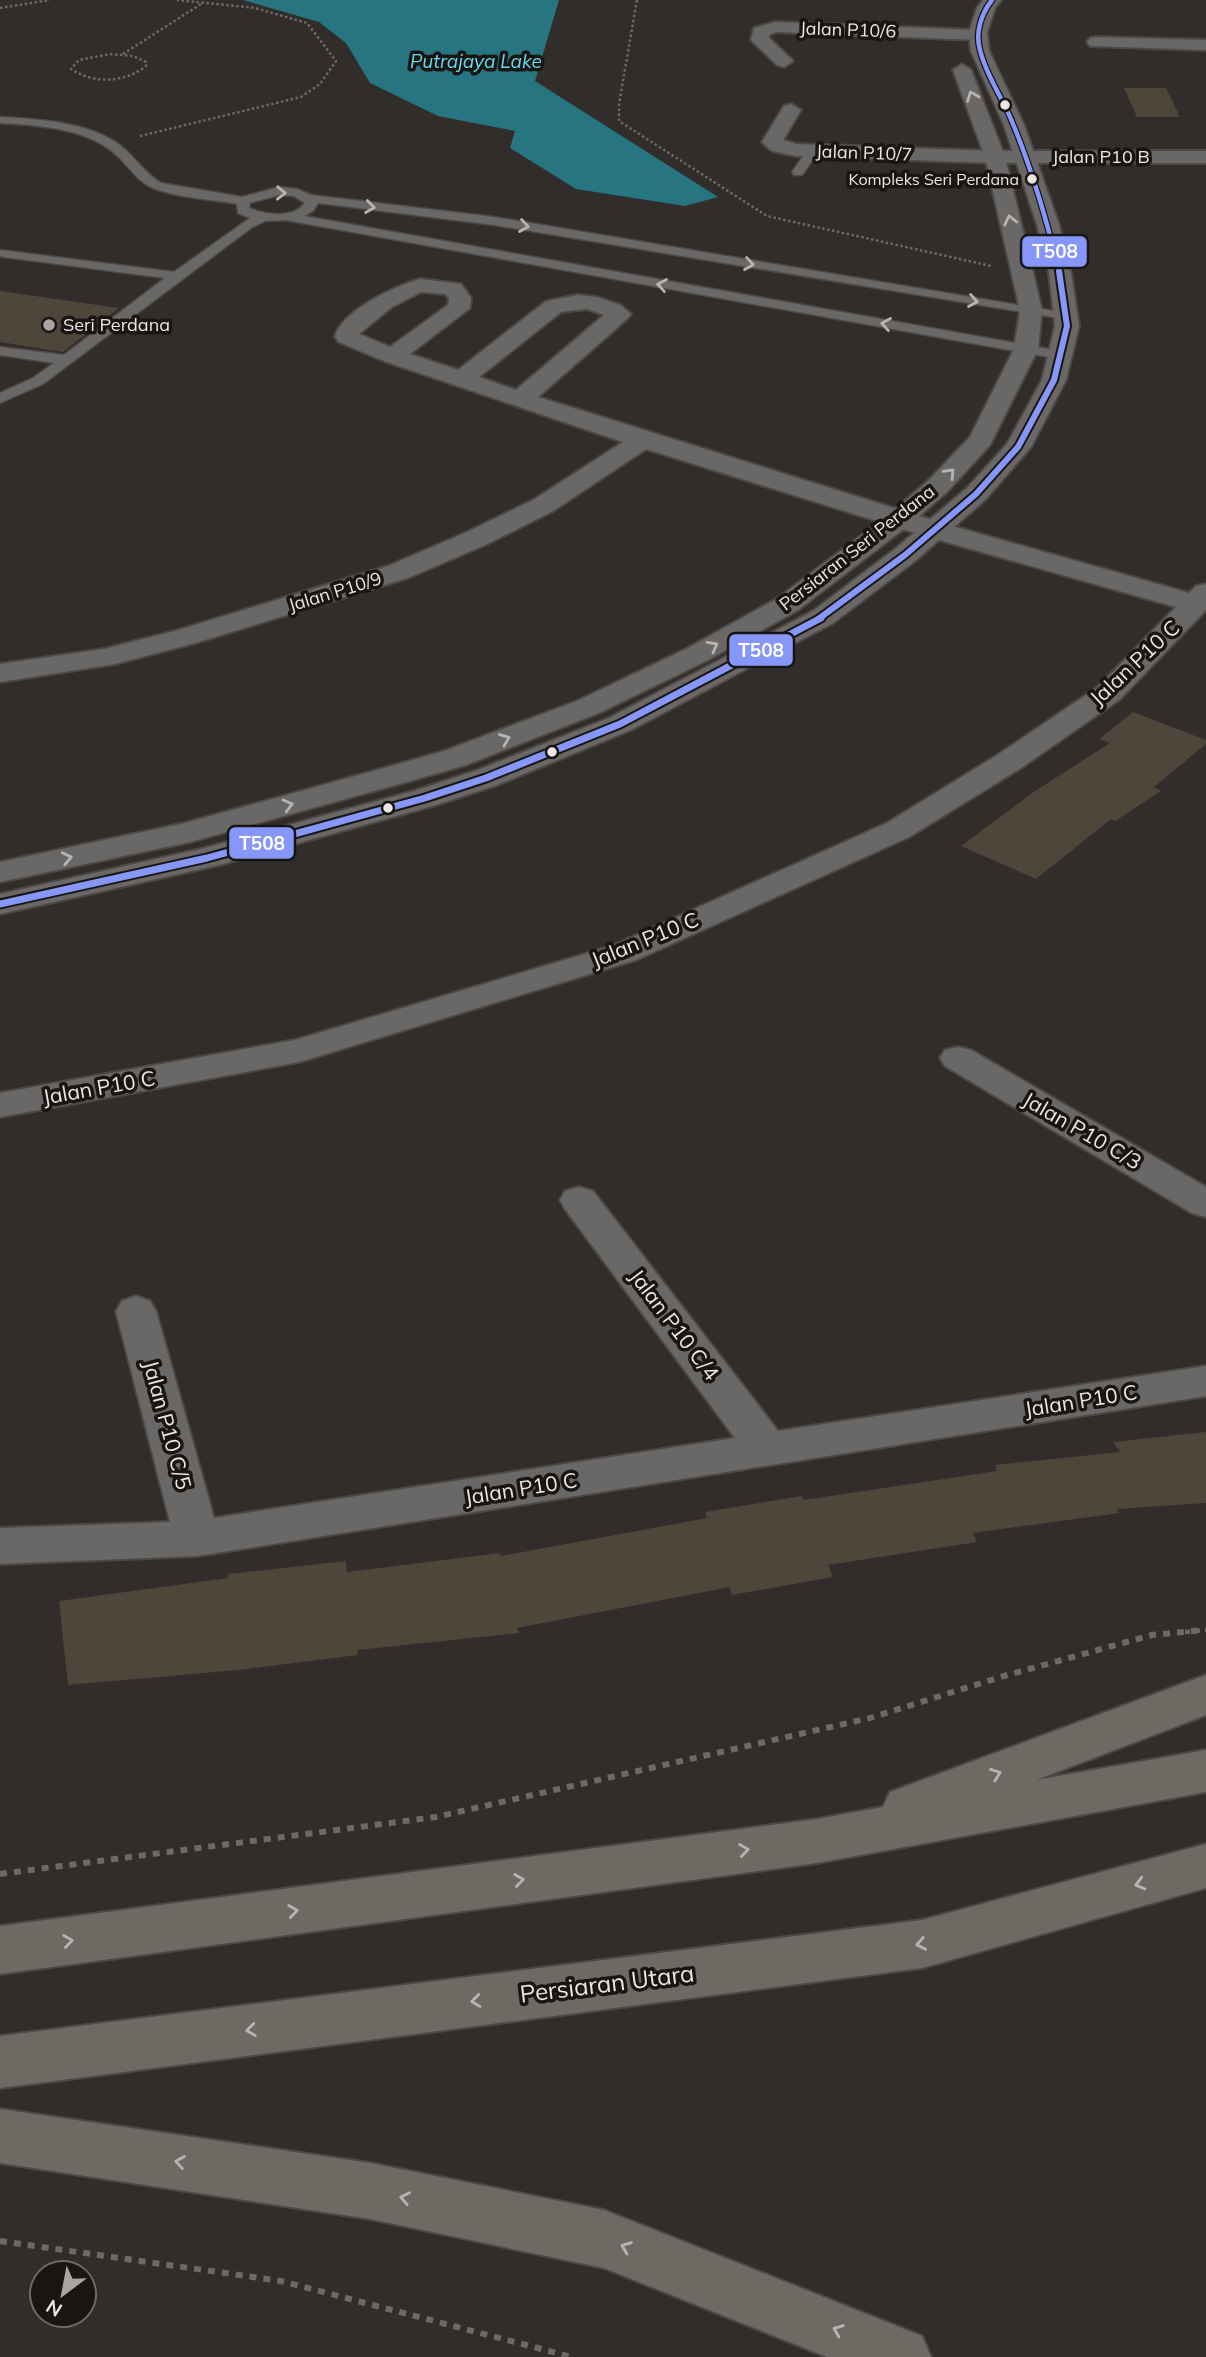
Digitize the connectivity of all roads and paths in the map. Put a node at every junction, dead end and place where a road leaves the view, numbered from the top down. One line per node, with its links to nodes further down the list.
1 (50, 0): 6 (path)
2 (177, 0): 5 (path)
3 (637, 0): 31 (path)
4 (992, 0): 11 (street)
5 (201, 4): 14 (path); 18 (path)
6 (0, 8)
7 (784, 11): 9 (street)
8 (963, 12): 10 (street)
9 (835, 29): 10 (street, Jalan P10/6); 15 (street, Jalan P10/6)
10 (951, 34): 11 (street, Jalan P10/6); 20 (street, Persiaran Seri Perdana, one-way to 10)
11 (978, 35): 21 (street, Persiaran Seri Perdana)
12 (1096, 42): 13 (street)
13 (1206, 45)
14 (122, 54): 14 (path)
15 (785, 61)
16 (791, 110): 19 (street, Jalan P10/7)
17 (0, 120): 18 (lane)
18 (106, 144): 25 (lane)
19 (813, 151): 20 (street, Jalan P10/7); 23 (lane)
20 (995, 157): 21 (street, Jalan P10 B); 33 (street, Persiaran Seri Perdana, one-way to 20)
21 (1026, 157): 22 (street, Jalan P10 B); 34 (street, Persiaran Seri Perdana)
22 (1206, 157)
23 (798, 172)
24 (308, 198): 25 (lane, one-way to 24); 27 (lane); 28 (lane, one-way to 28)
25 (244, 201): 26 (lane)
26 (260, 217): 27 (lane); 32 (lane)
27 (286, 217): 30 (lane)
28 (494, 221): 30 (lane); 33 (lane, one-way to 33)
29 (3, 249): 32 (lane)
30 (459, 249): 35 (lane, one-way to 30)
31 (991, 265)
32 (177, 276): 39 (lane)
33 (1031, 310): 34 (lane); 35 (street, Persiaran Seri Perdana)
34 (1066, 317): 37 (street, Persiaran Seri Perdana)
35 (1026, 349): 37 (lane); 44 (street, Persiaran Seri Perdana, one-way to 35)
36 (0, 351): 39 (lane)
37 (1060, 355): 45 (street, Persiaran Seri Perdana)
38 (392, 356): 40 (street)
39 (67, 360): 41 (lane)
40 (461, 380): 42 (street); 42 (street)
41 (0, 399)
42 (520, 399): 43 (street)
43 (643, 440): 44 (street); 47 (street, Jalan P10/9)
44 (900, 519): 45 (street); 48 (street, Persiaran Seri Perdana, one-way to 44)
45 (934, 530): 46 (street); 49 (street, Persiaran Seri Perdana)
46 (1201, 598): 51 (street, Jalan P10 C)
47 (0, 673)
48 (0, 872)
49 (0, 904)
50 (958, 1058): 53 (street, Jalan P10 C/3)
51 (0, 1105)
52 (579, 1200): 56 (street, Jalan P10 C/4)
53 (1206, 1204)
54 (136, 1311): 57 (street, Jalan P10 C/5)
55 (1206, 1381): 56 (street, Jalan P10 C)
56 (769, 1451): 57 (street, Jalan P10 C)
57 (197, 1538): 58 (street, Jalan P10 C)
58 (0, 1546)
59 (1206, 1630): 64 (path)
60 (1206, 1695): 62 (main road, one-way to 60)
61 (1206, 1771): 62 (main road)
62 (817, 1841): 65 (main road, one-way to 62)
63 (1206, 1866): 66 (main road, Persiaran Utara, one-way to 66)
64 (0, 1874)
65 (0, 1950)
66 (0, 2062)
67 (0, 2136): 70 (main road, one-way to 67)
68 (0, 2241): 69 (path)
69 (572, 2357)
70 (901, 2357)

